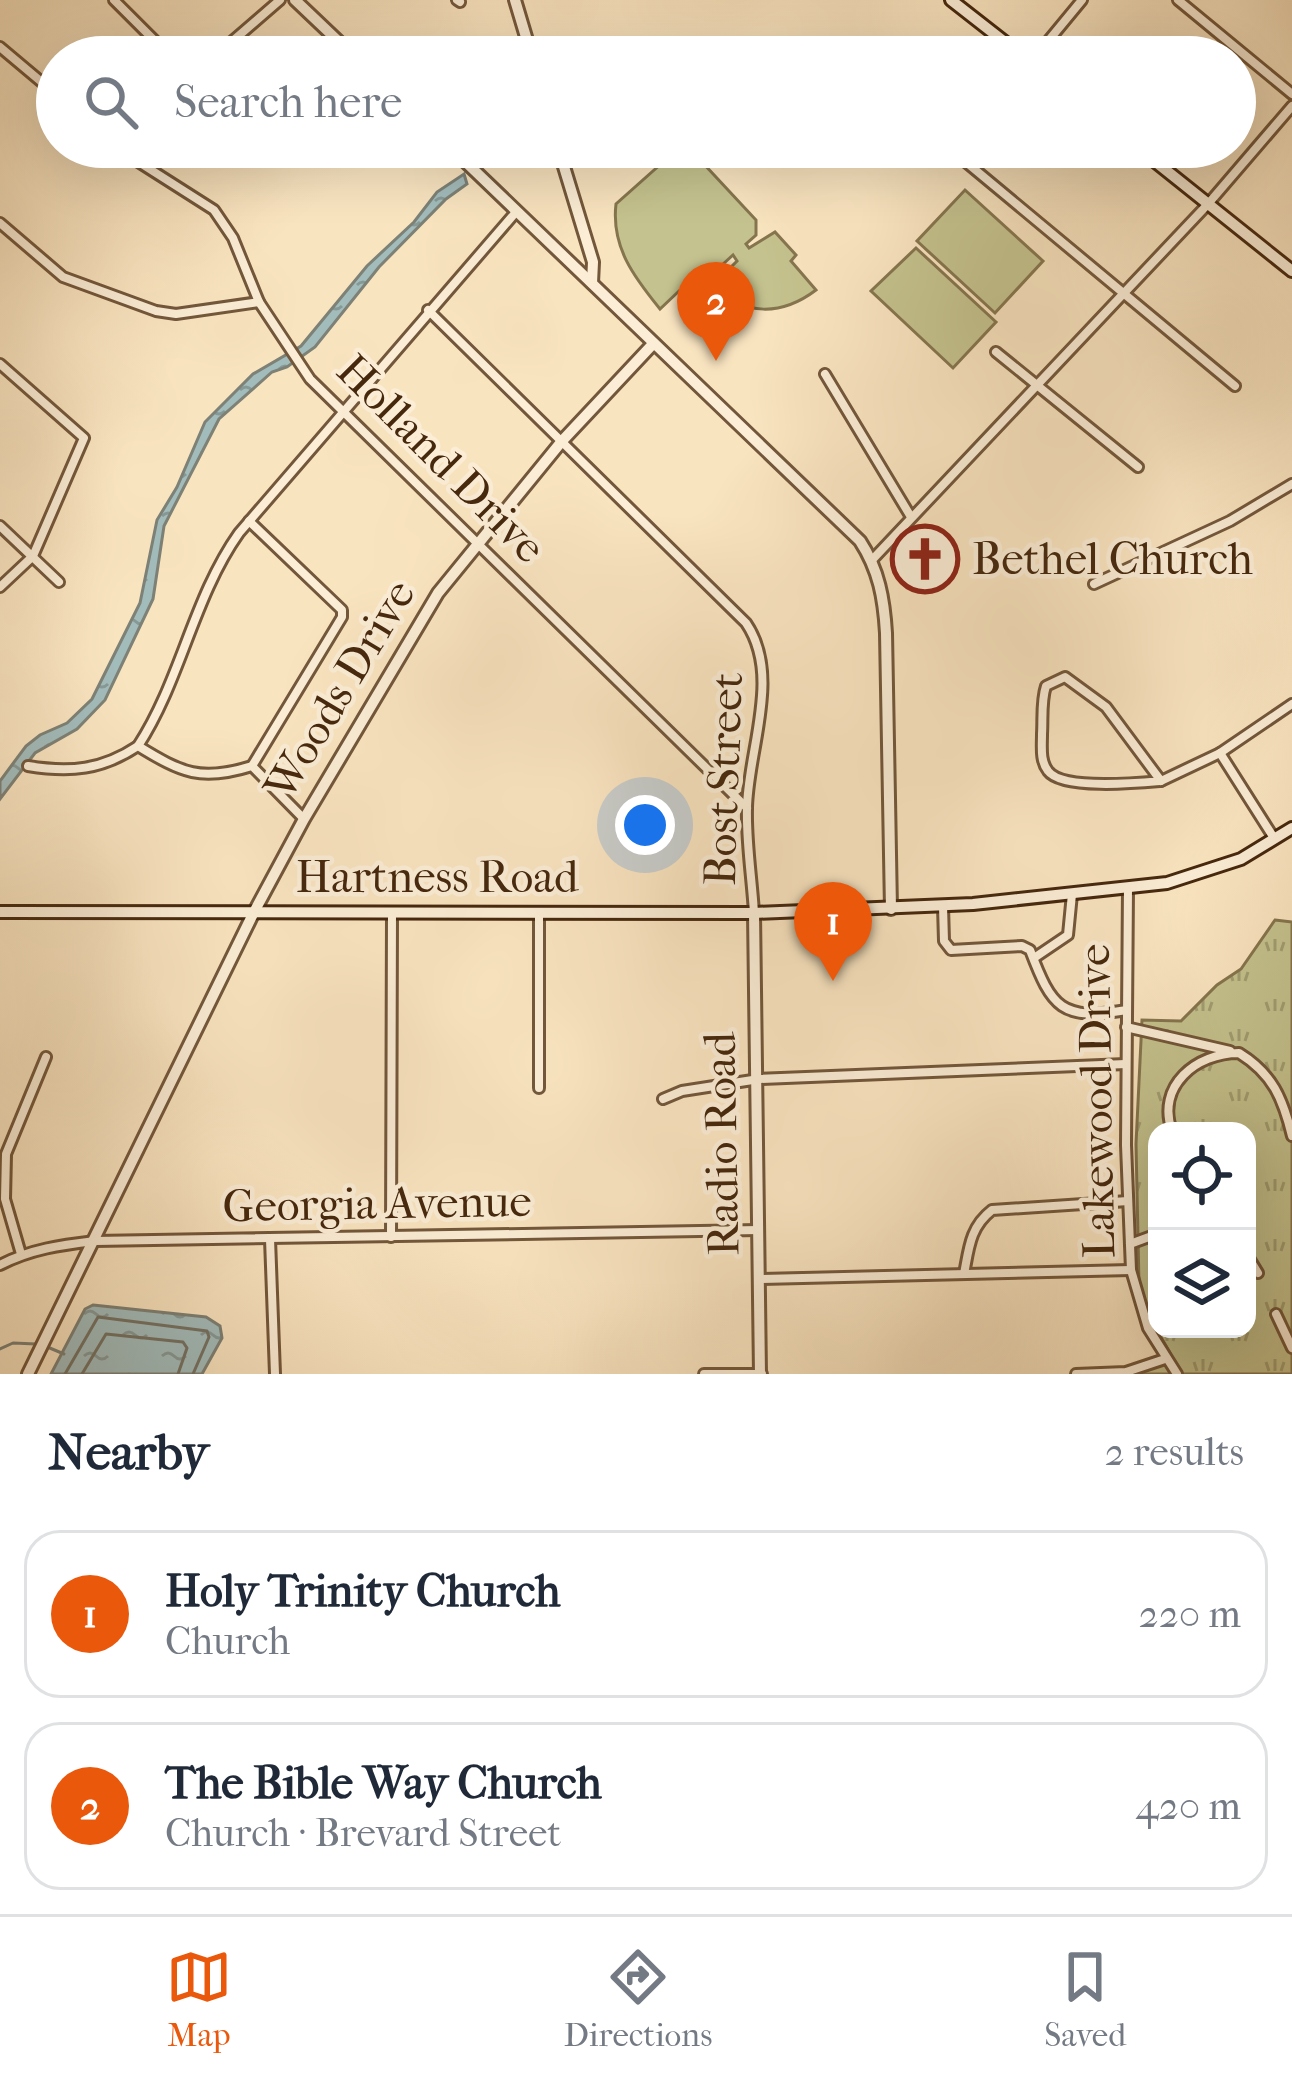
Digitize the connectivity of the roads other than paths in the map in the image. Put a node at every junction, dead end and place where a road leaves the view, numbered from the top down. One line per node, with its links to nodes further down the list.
1 (114, 0): 8 (street)
2 (280, 0): 9 (street)
3 (295, 0): 10 (street)
4 (515, 0): 11 (street)
5 (951, 0): 12 (street)
6 (1082, 0): 13 (street)
7 (1178, 0): 14 (street)
8 (150, 36)
9 (238, 36)
10 (334, 36)
11 (526, 36)
12 (997, 36)
13 (1052, 36)
14 (1222, 36)
15 (0, 46): 17 (street)
16 (1256, 64): 18 (street)
17 (36, 77)
18 (1292, 94)
19 (1292, 106): 20 (street)
20 (1256, 148)
21 (148, 168): 33 (street, Holland Drive)
22 (472, 168): 28 (street)
23 (564, 168): 31 (street)
24 (973, 168): 32 (street)
25 (1163, 168): 27 (street)
26 (1239, 168): 27 (street)
27 (1208, 204): 30 (street); 32 (street)
28 (517, 211): 31 (street); 34 (street)
29 (0, 223): 33 (street)
30 (1292, 271)
31 (592, 283): 35 (street)
32 (1124, 295): 39 (street); 40 (street)
33 (259, 302): 41 (street, Holland Drive)
34 (428, 310): 41 (street); 42 (street, Bost Street)
35 (652, 345): 42 (street, Woods Drive); 50 (street)
36 (996, 352): 40 (street)
37 (0, 364): 49 (street)
38 (825, 374): 45 (street)
39 (1235, 386)
40 (1037, 387): 43 (street); 45 (street)
41 (341, 413): 46 (street); 48 (street, Holland Drive)
42 (562, 441): 48 (street, Woods Drive); 60 (street, Bost Street)
43 (1138, 467)
44 (1292, 484): 52 (street)
45 (911, 517): 50 (street)
46 (249, 521): 55 (street); 58 (street)
47 (0, 526): 49 (street)
48 (477, 542): 60 (street, Holland Drive); 61 (street, Woods Drive)
49 (32, 556): 51 (street); 53 (street)
50 (872, 560): 67 (street)
51 (59, 583)
52 (1094, 584)
53 (0, 587)
54 (1292, 704): 56 (street)
55 (138, 746): 57 (street); 58 (street)
56 (1220, 753): 59 (street); 63 (street)
57 (28, 766)
58 (252, 766): 61 (street)
59 (1161, 781): 59 (street)
60 (747, 808): 70 (street, Bost Street)
61 (304, 819): 71 (street, Woods Drive)
62 (1292, 828): 63 (street, Hartness Road)
63 (1274, 839): 64 (street, Hartness Road)
64 (1128, 888): 65 (street, Hartness Road); 74 (street, Lakewood Drive)
65 (1072, 895): 66 (street, Hartness Road); 73 (street)
66 (943, 906): 67 (street, Hartness Road); 73 (street)
67 (891, 909): 70 (street, Hartness Road)
68 (0, 912): 71 (street, Hartness Road)
69 (538, 913): 70 (street, Hartness Road); 72 (street, Hartness Road); 82 (street)
70 (754, 913): 81 (street, Radio Road)
71 (254, 914): 72 (street, Hartness Road); 91 (street, Woods Drive)
72 (392, 914): 88 (street)
73 (1034, 958): 74 (street)
74 (1127, 1010): 75 (street, Lakewood Drive)
75 (1126, 1028): 76 (street); 79 (street, Lakewood Drive)
76 (1194, 1041): 77 (street); 80 (street)
77 (1240, 1053): 80 (street); 85 (street)
78 (46, 1057): 93 (street)
79 (1126, 1064): 81 (street); 86 (street, Lakewood Drive)
80 (1195, 1068): 84 (street)
81 (759, 1078): 83 (street); 87 (street, Radio Road)
82 (539, 1088)
83 (663, 1099)
84 (1170, 1122)
85 (1292, 1136)
86 (1128, 1201): 92 (street, Lakewood Drive); 98 (street)
87 (759, 1230): 88 (street, Georgia Avenue); 99 (street, Radio Road)
88 (391, 1237): 90 (street, Georgia Avenue)
89 (1148, 1237): 92 (street)
90 (270, 1238): 91 (street, Georgia Avenue); 104 (street)
91 (95, 1241): 93 (street, Georgia Avenue); 103 (street, Woods Drive)
92 (1130, 1244): 95 (street, Lakewood Drive)
93 (21, 1254): 94 (street, Georgia Avenue)
94 (0, 1265)
95 (1131, 1270): 98 (street); 102 (street, Lakewood Drive)
96 (1256, 1270): 97 (street)
97 (1258, 1273)
98 (964, 1274): 99 (street)
99 (760, 1279): 106 (street, Radio Road)
100 (1276, 1314): 101 (street)
101 (1292, 1348)
102 (1165, 1359): 107 (street); 108 (street, Lakewood Drive)
103 (28, 1374)
104 (275, 1374)
105 (704, 1374): 106 (street)
106 (761, 1374)
107 (1076, 1374)
108 (1177, 1374)

